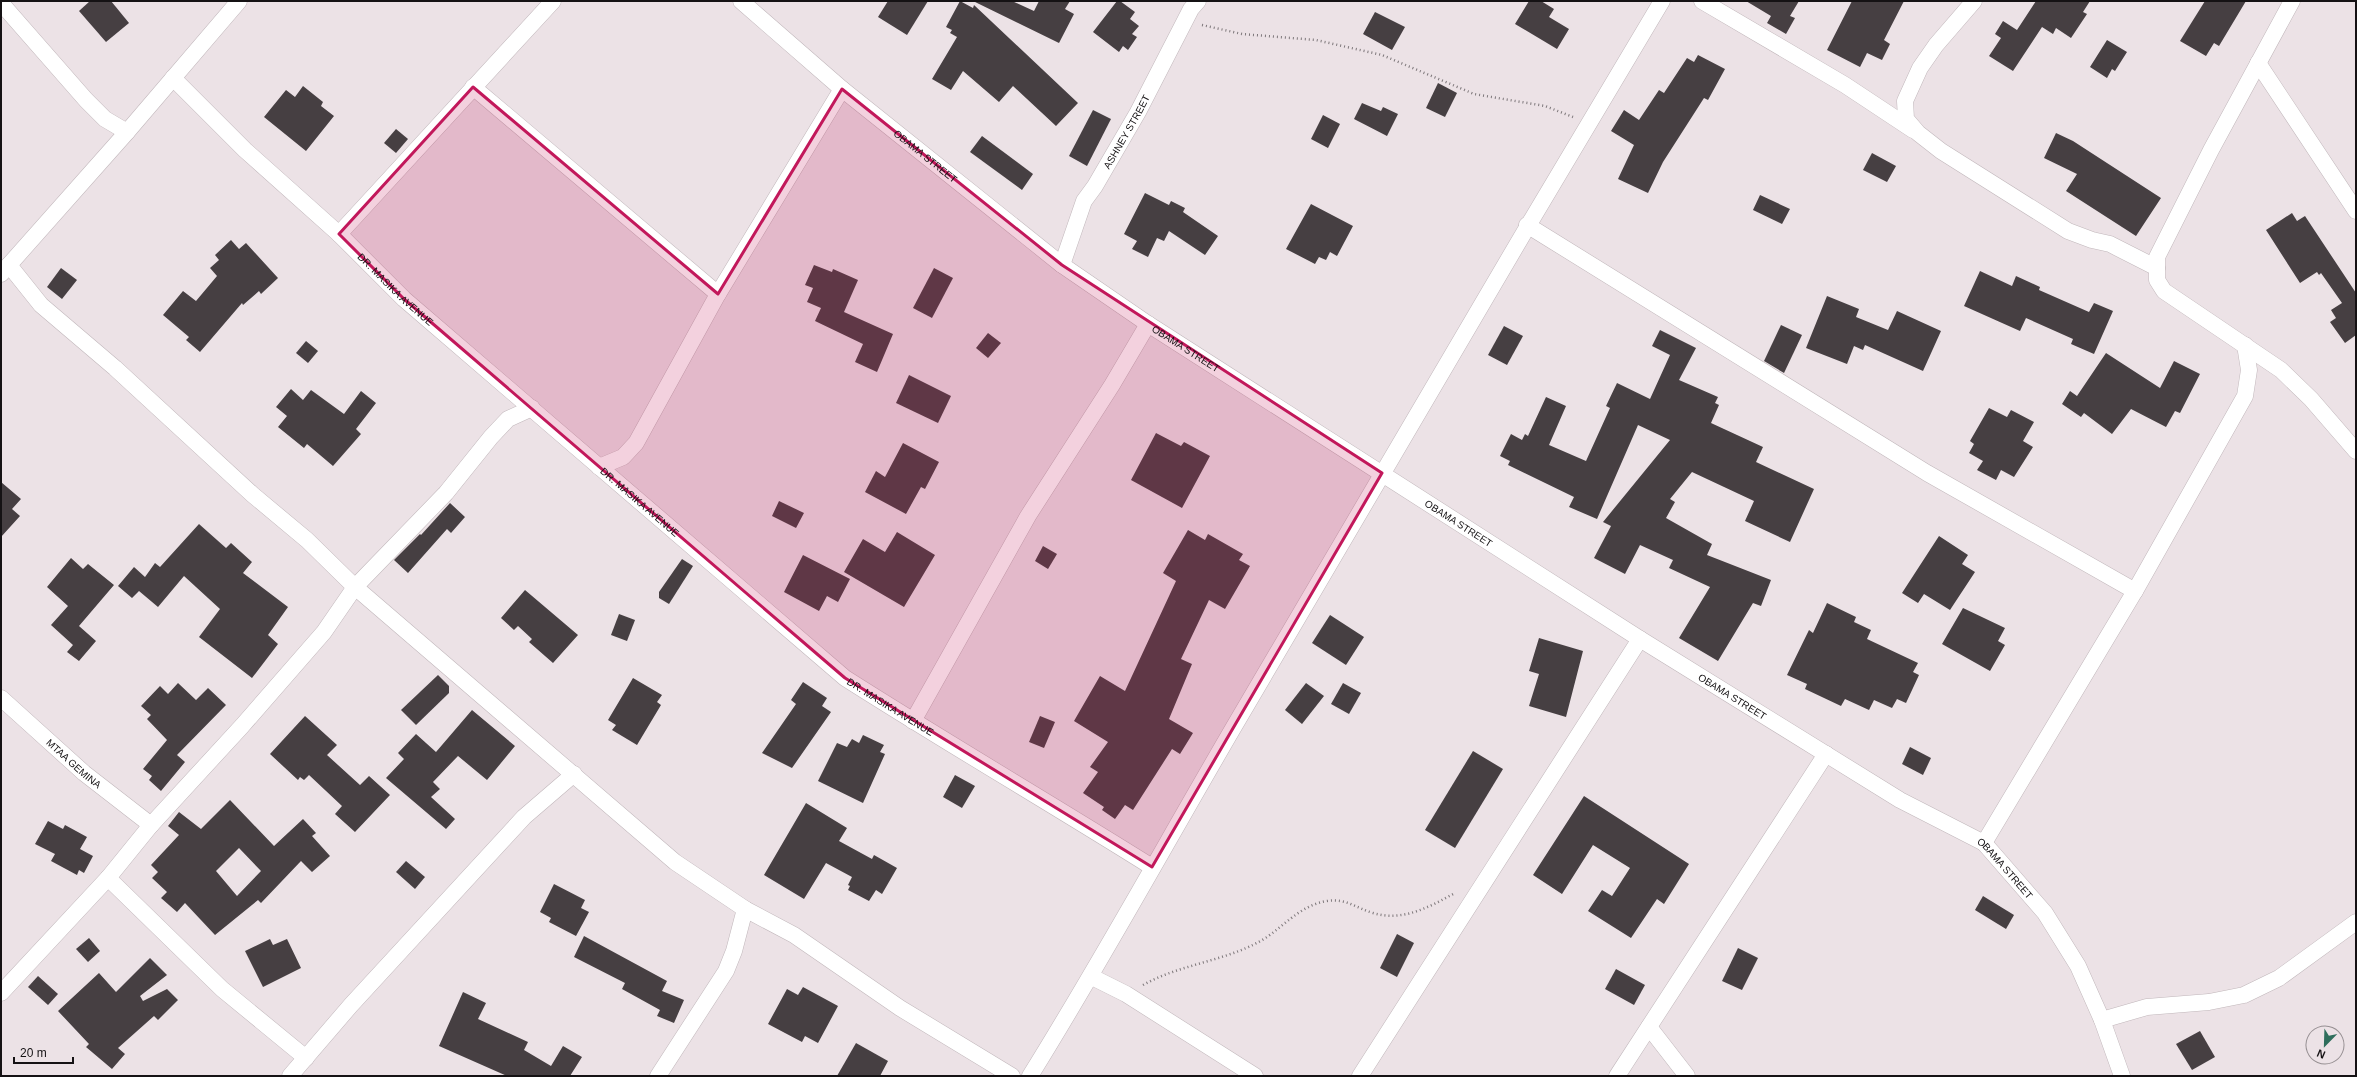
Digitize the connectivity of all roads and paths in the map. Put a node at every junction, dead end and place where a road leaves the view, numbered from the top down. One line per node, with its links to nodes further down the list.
1 (239, 1): 12 (street)
2 (554, 1): 13 (street)
3 (741, 1): 14 (street, OBAMA STREET)
4 (1662, 1): 15 (street)
5 (1702, 1): 17 (street)
6 (1974, 1): 17 (street)
7 (2292, 1): 11 (street)
8 (1, 2): 16 (street)
9 (1190, 4): 10 (street, ASHNEY STREET)
10 (1182, 27): 15 (path); 21 (street, ASHNEY STREET)
11 (2258, 63): 18 (street); 22 (street)
12 (173, 78): 16 (street); 20 (street, DR. MASIKA AVENUE)
13 (473, 87): 20 (street); 24 (street)
14 (842, 89): 21 (street, OBAMA STREET); 24 (street)
15 (1588, 123): 19 (street)
16 (128, 132): 23 (street)
17 (1918, 133): 22 (street)
18 (2356, 211)
19 (1527, 225): 30 (street); 32 (street)
20 (339, 234): 27 (street, DR. MASIKA AVENUE)
21 (1062, 265): 25 (street, OBAMA STREET)
22 (2157, 268): 26 (street)
23 (5, 269): 31 (street)
24 (718, 294): 29 (street)
25 (1148, 324): 30 (street, OBAMA STREET); 35 (street)
26 (2245, 345): 28 (street); 32 (street)
27 (532, 408): 29 (street, DR. MASIKA AVENUE); 31 (street)
28 (2356, 451)
29 (599, 467): 35 (street, DR. MASIKA AVENUE)
30 (1382, 473): 33 (street, OBAMA STREET); 40 (street)
31 (355, 587): 37 (street); 38 (street)
32 (2135, 591): 39 (street)
33 (1640, 639): 36 (street, OBAMA STREET); 56 (street)
34 (1, 698): 38 (street, MTAA GEMINA)
35 (913, 721): 40 (street, DR. MASIKA AVENUE)
36 (1826, 754): 39 (street, OBAMA STREET); 49 (street)
37 (574, 774): 43 (street); 50 (street)
38 (151, 825): 41 (street)
39 (1984, 843): 48 (street, OBAMA STREET)
40 (1152, 867): 45 (street)
41 (108, 878): 46 (street); 50 (street)
42 (1462, 889): 47 (path)
43 (745, 909): 52 (street); 53 (street)
44 (2356, 922): 48 (street)
45 (1092, 977): 47 (street); 54 (street)
46 (1, 993)
47 (1126, 994): 55 (street)
48 (2102, 1020): 59 (street, OBAMA STREET)
49 (1649, 1027): 57 (street); 58 (street)
50 (306, 1058): 51 (street)
51 (290, 1076)
52 (658, 1076)
53 (1012, 1076)
54 (1030, 1076)
55 (1255, 1076)
56 (1360, 1076)
57 (1617, 1076)
58 (1687, 1076)
59 (2122, 1076)

